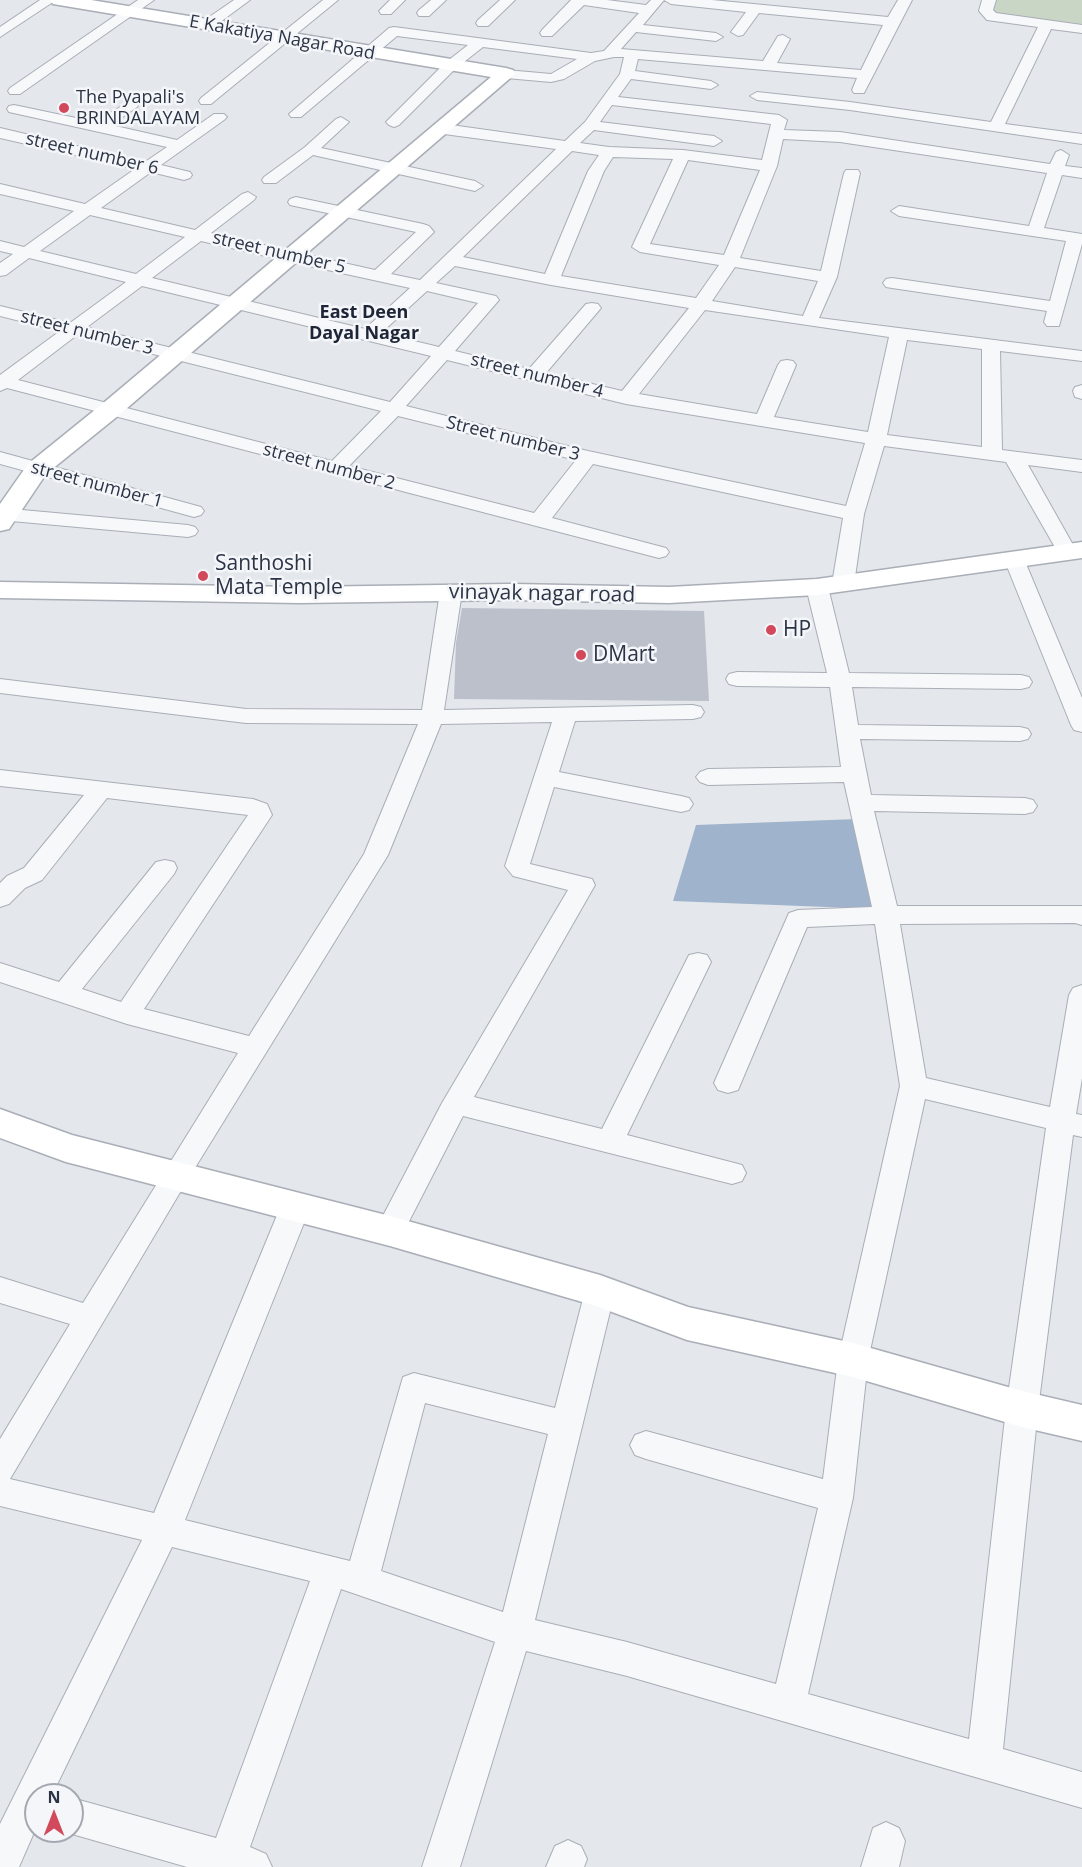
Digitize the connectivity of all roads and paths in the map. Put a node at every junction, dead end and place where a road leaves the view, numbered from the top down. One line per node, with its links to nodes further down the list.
1 (49, 0): 27 (street)
2 (59, 0): 17 (street, E Kakatiya Nagar Road)
3 (147, 0): 17 (street)
4 (243, 0): 23 (street)
5 (331, 0): 30 (street)
6 (398, 0): 16 (street)
7 (439, 0): 18 (street)
8 (508, 0): 21 (street)
9 (580, 0): 14 (street); 28 (street)
10 (672, 0): 15 (street)
11 (847, 0): 19 (street)
12 (905, 0): 20 (street)
13 (989, 0): 22 (street)
14 (653, 5): 24 (street)
15 (754, 10): 19 (street); 26 (street)
16 (386, 11)
17 (129, 12): 23 (street, E Kakatiya Nagar Road); 43 (street)
18 (424, 12)
19 (835, 17): 20 (street)
20 (892, 22): 41 (street)
21 (483, 23)
22 (1046, 24): 25 (street); 57 (street)
23 (207, 25): 30 (street, E Kakatiya Nagar Road)
24 (634, 28): 29 (street); 34 (street)
25 (1082, 29)
26 (738, 32)
27 (0, 33)
28 (547, 33)
29 (716, 37)
30 (285, 39): 33 (street, E Kakatiya Nagar Road); 46 (street)
31 (783, 39): 38 (street)
32 (480, 42): 33 (street); 36 (street); 37 (street)
33 (367, 52): 37 (street, E Kakatiya Nagar Road); 50 (street)
34 (611, 52): 35 (street); 36 (street)
35 (632, 55): 38 (street); 39 (street)
36 (591, 57): 40 (street)
37 (450, 66): 40 (street, E Kakatiya Nagar Road); 54 (street)
38 (768, 66): 41 (street)
39 (627, 74): 42 (street); 45 (street)
40 (506, 75): 58 (street)
41 (867, 75): 48 (street)
42 (711, 84)
43 (7, 91): 49 (street)
44 (757, 96): 48 (street)
45 (608, 100): 55 (street); 60 (street)
46 (207, 101)
47 (132, 104): 56 (street)
48 (850, 106): 57 (street)
49 (14, 109): 52 (street); 56 (street)
50 (296, 114)
51 (219, 117): 63 (street)
52 (0, 118)
53 (341, 122): 65 (street)
54 (394, 123)
55 (590, 125): 62 (street); 64 (street)
56 (98, 127): 63 (street)
57 (996, 127): 61 (street)
58 (444, 129): 64 (street); 70 (street)
59 (0, 133): 69 (street, street number 6)
60 (776, 134): 68 (street); 71 (street)
61 (1075, 139): 71 (street)
62 (714, 141)
63 (181, 145): 69 (street)
64 (569, 146): 66 (street); 89 (street)
65 (310, 150): 70 (street); 75 (street)
66 (609, 152): 67 (street); 95 (street)
67 (683, 155): 68 (street); 90 (street)
68 (769, 166): 90 (street)
69 (149, 167): 74 (street, street number 6); 80 (street)
70 (395, 169): 76 (street); 82 (street)
71 (1056, 170): 73 (street); 83 (street)
72 (852, 173): 93 (street)
73 (1082, 173)
74 (184, 175)
75 (270, 180)
76 (475, 186)
77 (0, 189): 80 (street, street number 5)
78 (248, 197): 84 (street)
79 (296, 202): 82 (street)
80 (88, 210): 84 (street, street number 5); 87 (street)
81 (899, 211): 83 (street)
82 (344, 212): 88 (street); 92 (street)
83 (1035, 232): 85 (street)
84 (197, 235): 88 (street, street number 5); 94 (street)
85 (1078, 239): 98 (street)
86 (0, 246): 87 (street, street number 4)
87 (27, 252): 91 (street); 94 (street, street number 4)
88 (291, 257): 92 (street, street number 5); 100 (street)
89 (451, 260): 95 (street); 97 (street)
90 (729, 263): 93 (street); 101 (street)
91 (0, 271)
92 (380, 275): 97 (street, street number 5)
93 (828, 277): 104 (street)
94 (140, 280): 100 (street, street number 4); 105 (street)
95 (551, 280): 101 (street)
96 (892, 283): 98 (street)
97 (422, 285): 107 (street); 109 (street, street number 5)
98 (1063, 288): 99 (street)
99 (1082, 291)
100 (235, 304): 107 (street, street number 4); 110 (street)
101 (700, 304): 104 (street); 115 (street)
102 (592, 308): 113 (street)
103 (0, 311): 105 (street, street number 3)
104 (809, 322): 106 (street)
105 (73, 330): 110 (street, street number 3); 114 (street)
106 (899, 334): 108 (street); 119 (street)
107 (369, 335): 109 (street, street number 4)
108 (991, 345): 111 (street); 120 (street)
109 (443, 353): 113 (street, street number 4); 116 (street)
110 (173, 356): 116 (street, Street number 3); 117 (street)
111 (1082, 356)
112 (787, 365): 118 (street)
113 (534, 375): 115 (street, street number 4)
114 (1, 382): 117 (street, street number 2)
115 (626, 398): 118 (street, street number 4)
116 (394, 409): 121 (street, Street number 3); 126 (street)
117 (110, 410): 125 (street); 126 (street, street number 2)
118 (763, 421): 119 (street, street number 4)
119 (876, 439): 120 (street, street number 4); 128 (street)
120 (993, 454): 123 (street, street number 4)
121 (588, 457): 128 (street, Street number 3); 130 (street)
122 (0, 458): 125 (street, street number 1)
123 (1014, 458): 124 (street, street number 4); 132 (street)
124 (1082, 466)
125 (37, 469): 127 (street, street number 1); 129 (street)
126 (335, 469): 130 (street, street number 2)
127 (195, 512)
128 (854, 514): 135 (street)
129 (2, 517): 131 (street)
130 (538, 522): 133 (street, street number 2)
131 (189, 531)
132 (1074, 551): 134 (street, vinayak nagar road)
133 (659, 552)
134 (1014, 559): 135 (street, vinayak nagar road); 142 (street)
135 (830, 585): 137 (street, vinayak nagar road); 139 (street)
136 (0, 590): 137 (street, vinayak nagar road)
137 (451, 592): 145 (street)
138 (737, 679): 139 (street)
139 (840, 680): 140 (street); 147 (street)
140 (1022, 682)
141 (0, 686): 145 (street)
142 (1078, 701): 146 (street)
143 (693, 712): 144 (street)
144 (566, 714): 145 (street); 150 (street)
145 (432, 717): 166 (street)
146 (1082, 725)
147 (849, 732): 148 (street); 149 (street)
148 (1020, 734)
149 (854, 774): 151 (street); 154 (street)
150 (545, 777): 155 (street); 169 (street)
151 (708, 777)
152 (0, 778): 153 (street)
153 (102, 789): 158 (street); 165 (street)
154 (861, 803): 156 (street); 159 (street)
155 (681, 804)
156 (1025, 806)
157 (165, 868): 163 (street)
158 (0, 898)
159 (886, 915): 160 (street); 167 (street); 168 (street)
160 (1082, 916)
161 (698, 962): 172 (street)
162 (0, 972): 163 (street)
163 (64, 993): 165 (street)
164 (1082, 995): 171 (street)
165 (127, 1014): 166 (street)
166 (255, 1048): 174 (street)
167 (728, 1083)
168 (914, 1086): 171 (street); 180 (street)
169 (456, 1103): 172 (street); 176 (street)
170 (0, 1124): 174 (street)
171 (1071, 1124): 181 (street)
172 (610, 1143): 173 (street)
173 (732, 1173)
174 (175, 1176): 175 (street); 179 (street)
175 (295, 1208): 176 (street); 188 (street)
176 (390, 1231): 178 (street)
177 (0, 1290): 179 (street)
178 (600, 1291): 180 (street); 183 (street)
179 (91, 1318): 185 (street)
180 (853, 1360): 181 (street); 187 (street)
181 (1022, 1409): 182 (street); 192 (street)
182 (1082, 1423)
183 (568, 1425): 189 (street); 190 (street)
184 (646, 1445): 187 (street)
185 (0, 1468)
186 (0, 1491): 188 (street)
187 (837, 1498): 191 (street)
188 (163, 1532): 189 (street); 193 (street)
189 (347, 1575): 190 (street); 197 (street)
190 (515, 1632): 191 (street); 199 (street)
191 (788, 1706): 192 (street)
192 (984, 1762): 194 (street)
193 (43, 1783)
194 (1082, 1790)
195 (24, 1820): 198 (street)
196 (84, 1820): 197 (street)
197 (235, 1864)
198 (0, 1867)
199 (441, 1867)

